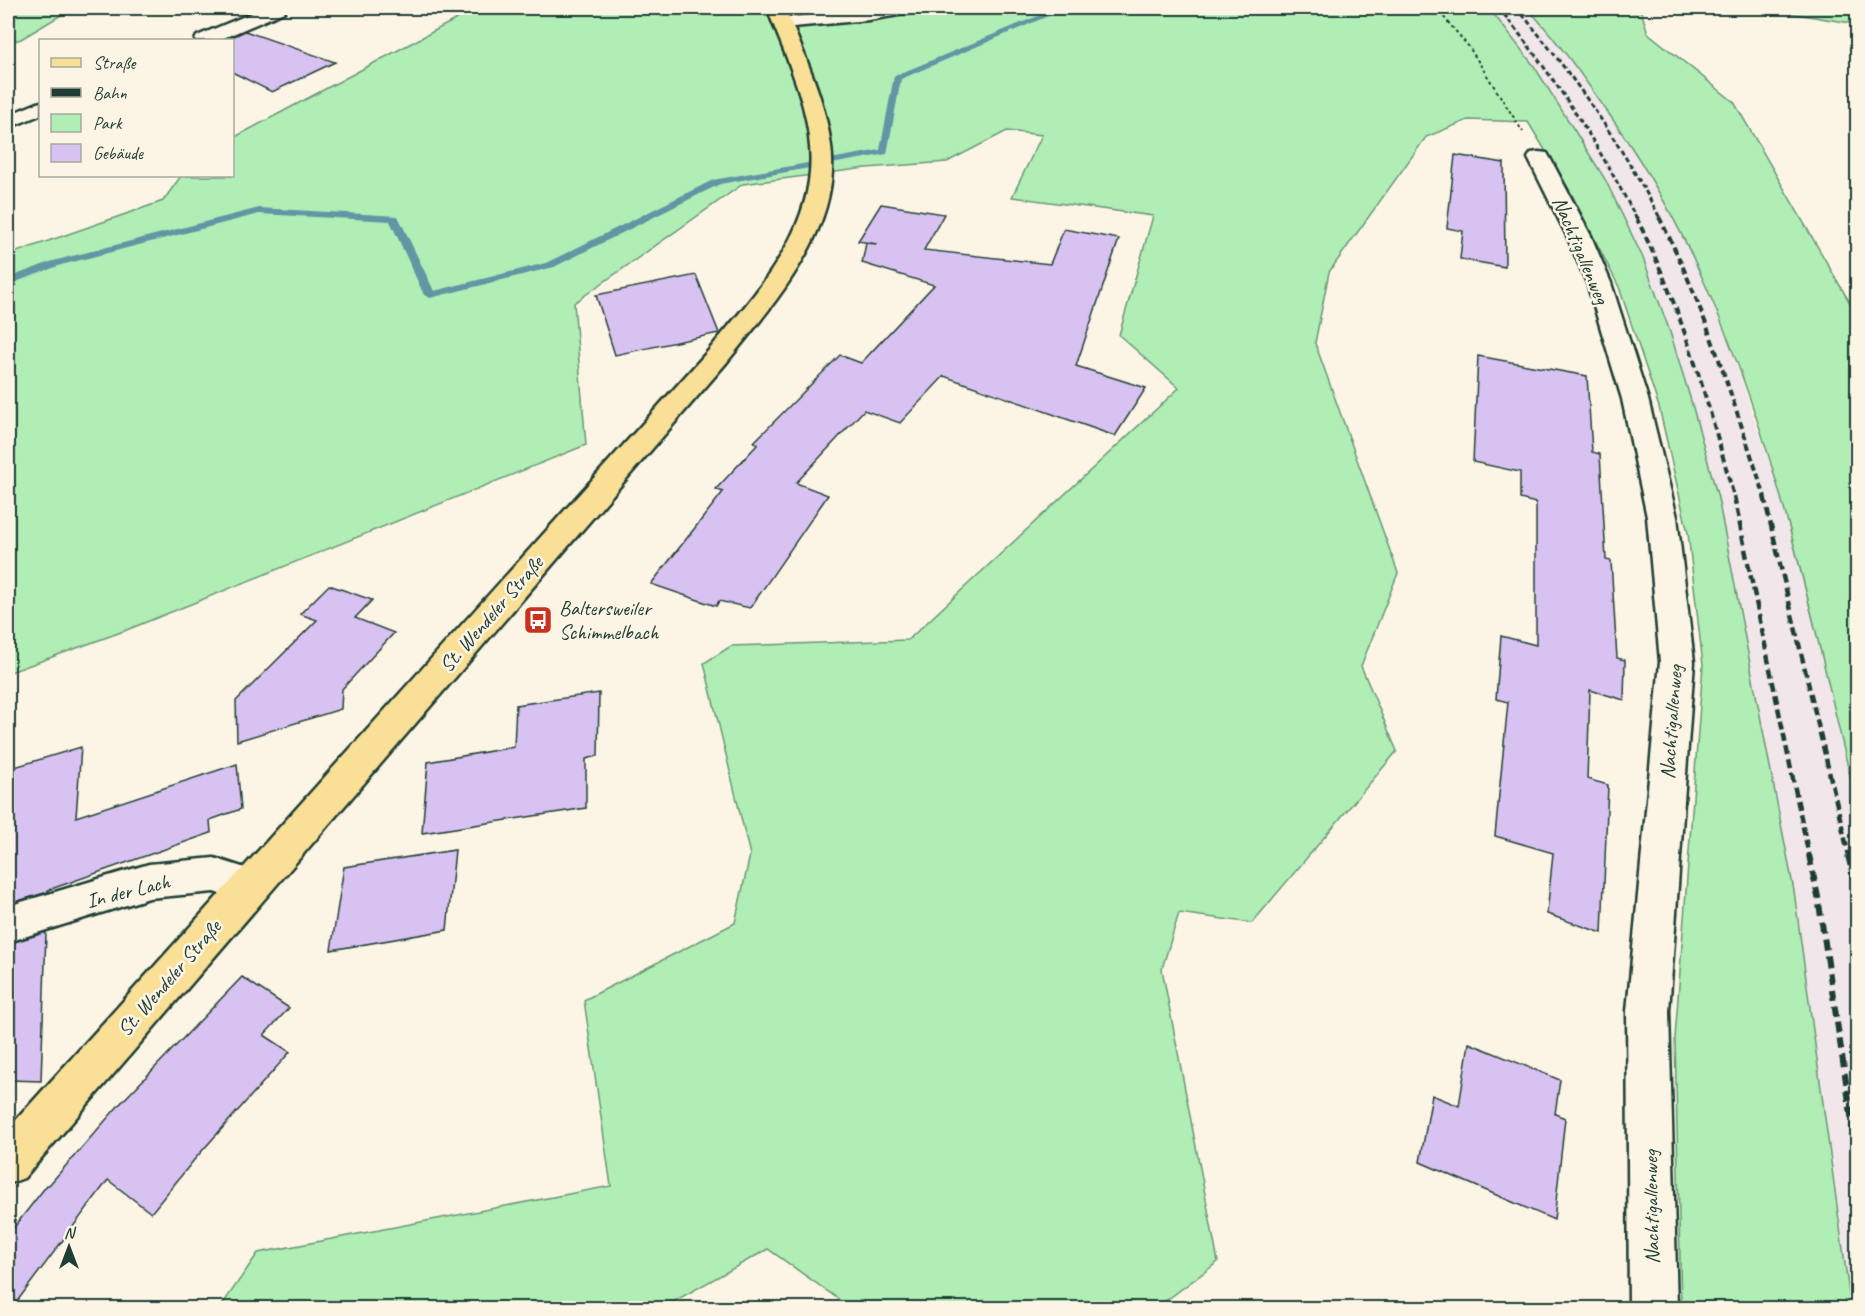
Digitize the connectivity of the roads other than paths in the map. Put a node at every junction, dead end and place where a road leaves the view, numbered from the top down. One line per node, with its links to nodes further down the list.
1 (278, 8): 4 (street)
2 (910, 8): 3 (street)
3 (779, 15): 8 (main road, St. Wendeler Straße)
4 (206, 39)
5 (39, 108): 6 (street)
6 (8, 122)
7 (1539, 158): 11 (street, Nachtigallenweg)
8 (250, 886): 9 (street, In der Lach); 10 (main road, St. Wendeler Straße)
9 (8, 924)
10 (8, 1161)
11 (1653, 1308)

